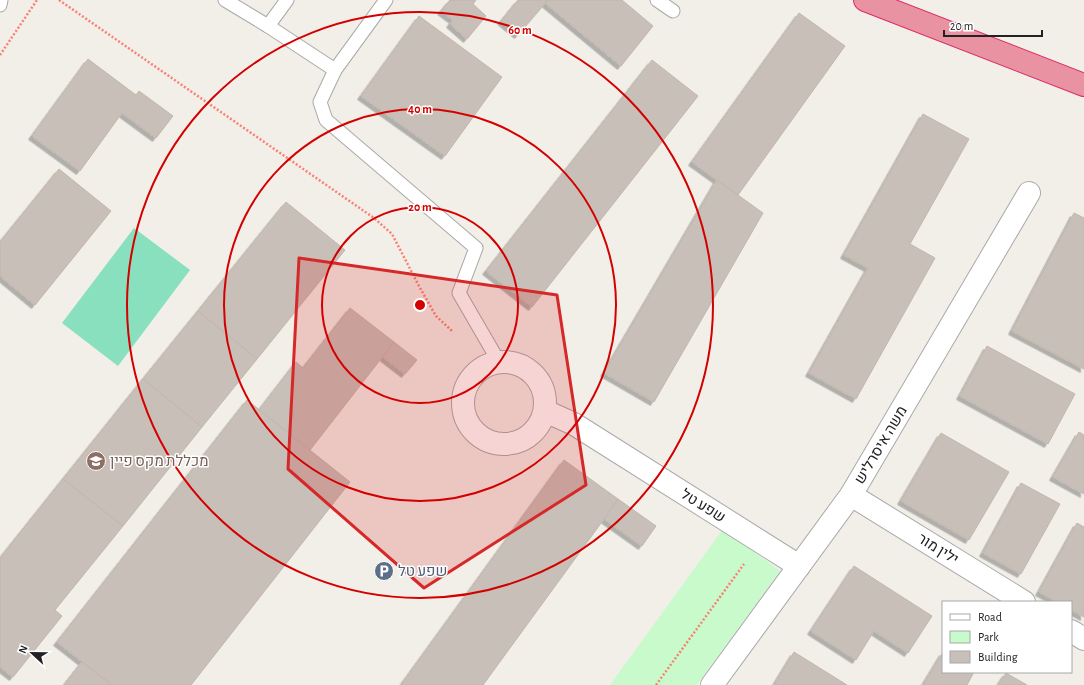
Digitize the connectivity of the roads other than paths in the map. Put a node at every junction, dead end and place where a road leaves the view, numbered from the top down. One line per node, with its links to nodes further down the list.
1 (1, 0): 7 (lane)
2 (225, 0): 9 (lane)
3 (287, 0): 9 (lane)
4 (386, 0): 10 (lane)
5 (657, 0): 8 (lane)
6 (865, 0): 11 (highway)
7 (0, 6)
8 (673, 11)
9 (268, 26): 10 (lane)
10 (335, 70): 13 (lane)
11 (1084, 86)
12 (1029, 193): 15 (street, משה איסרליש)
13 (499, 362): 14 (street); 14 (street)
14 (545, 411): 16 (street, שפע טל)
15 (851, 495): 16 (street, משה איסרליש); 17 (street, ילין מור)
16 (799, 566): 20 (street, משה איסרליש)
17 (1022, 601)
18 (1072, 632): 19 (street)
19 (1084, 639)
20 (712, 685)

